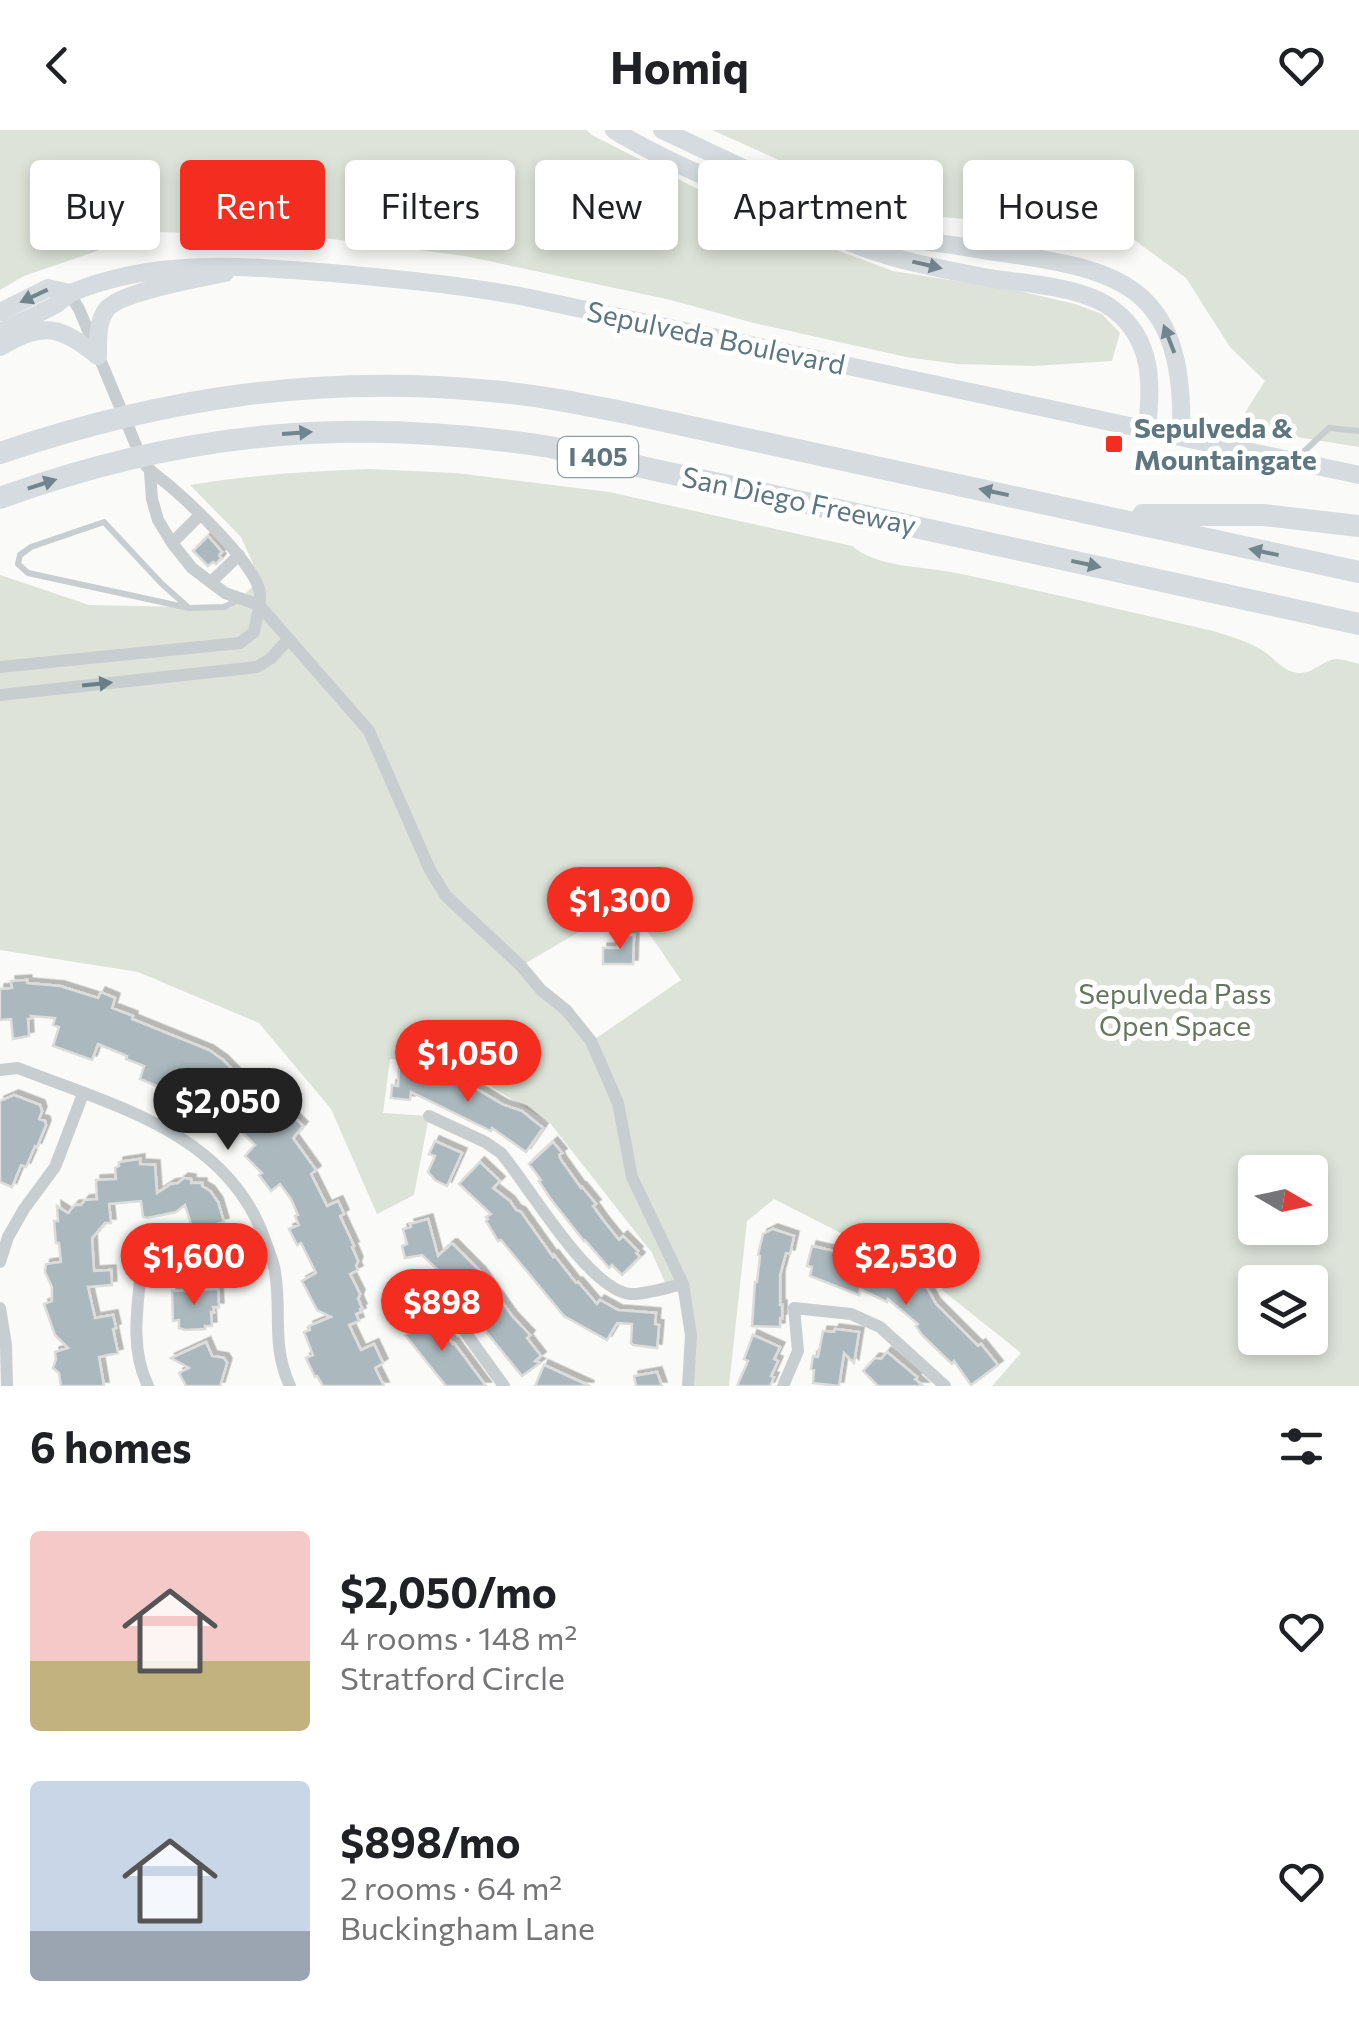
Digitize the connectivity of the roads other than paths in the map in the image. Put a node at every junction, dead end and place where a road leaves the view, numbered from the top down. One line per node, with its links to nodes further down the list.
1 (614, 130): 9 (main road, one-way to 9)
2 (662, 130): 11 (main road, one-way to 2)
3 (256, 267): 4 (main road, Sepulveda Boulevard); 8 (main road); 9 (main road, Sepulveda Boulevard)
4 (69, 294): 5 (main road, one-way to 5); 6 (main road); 8 (street)
5 (0, 312)
6 (0, 332)
7 (0, 346): 8 (main road)
8 (98, 356): 16 (street)
9 (1147, 428): 11 (main road, Sepulveda Boulevard)
10 (1359, 432): 14 (lane)
11 (1181, 435): 14 (main road, Sepulveda Boulevard)
12 (70, 436): 13 (highway, San Diego Freeway / I 405); 15 (highway); 20 (highway, San Diego Freeway / I 405, one-way to 12)
13 (0, 452)
14 (1295, 460): 17 (main road, Sepulveda Boulevard)
15 (0, 468)
16 (150, 472): 19 (street); 22 (street)
17 (1359, 475)
18 (0, 498): 29 (highway, San Diego Freeway / I 405, one-way to 29)
19 (200, 515): 22 (street); 23 (street)
20 (1100, 515): 21 (highway); 24 (highway, San Diego Freeway / I 405, one-way to 20)
21 (1359, 526)
22 (172, 543): 25 (street)
23 (238, 555): 25 (street); 27 (street)
24 (1359, 572)
25 (211, 582): 26 (street)
26 (242, 598): 27 (street); 28 (lane)
27 (259, 604): 30 (street); 31 (street)
28 (190, 608): 28 (lane)
29 (1359, 624)
30 (289, 639): 32 (street, one-way to 30); 38 (street)
31 (0, 668)
32 (0, 695)
33 (0, 1070): 34 (street)
34 (84, 1094): 36 (street); 43 (street)
35 (429, 1116): 38 (street)
36 (0, 1262)
37 (142, 1263): 42 (street)
38 (683, 1284): 45 (street)
39 (432, 1286): 44 (street)
40 (0, 1308): 41 (street)
41 (7, 1386)
42 (148, 1386)
43 (290, 1386)
44 (504, 1386)
45 (688, 1386)
46 (784, 1386): 47 (street)
47 (945, 1386)

